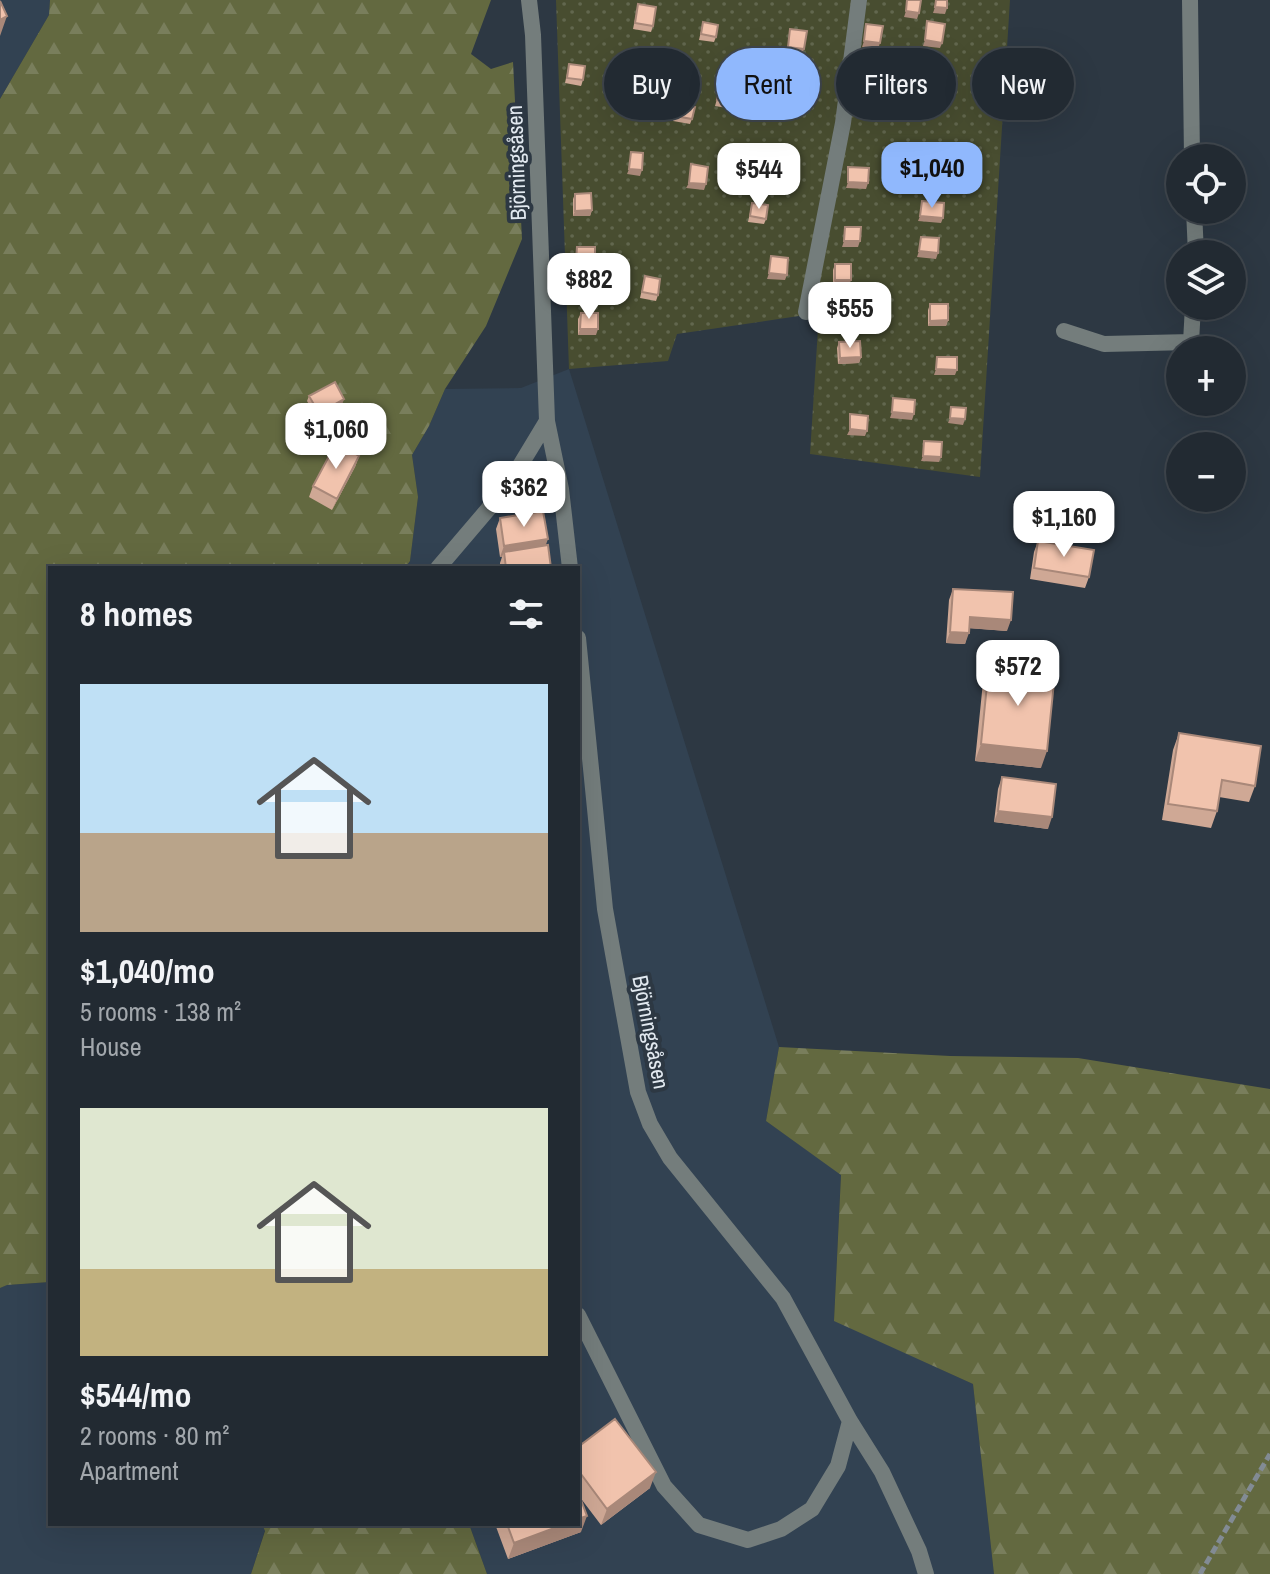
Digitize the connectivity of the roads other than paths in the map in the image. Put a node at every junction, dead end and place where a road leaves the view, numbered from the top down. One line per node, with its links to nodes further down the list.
1 (529, 0): 8 (lane, Björningsåsen)
2 (859, 0): 5 (lane)
3 (1190, 0): 4 (lane)
4 (1192, 144)
5 (806, 312)
6 (1192, 320): 7 (lane)
7 (1064, 331)
8 (547, 421): 9 (lane); 10 (lane, Björningsåsen)
9 (440, 566)
10 (570, 566)
11 (580, 658): 13 (lane, Björningsåsen)
12 (580, 1319): 13 (lane)
13 (850, 1421): 14 (lane, Björningsåsen)
14 (926, 1574)

